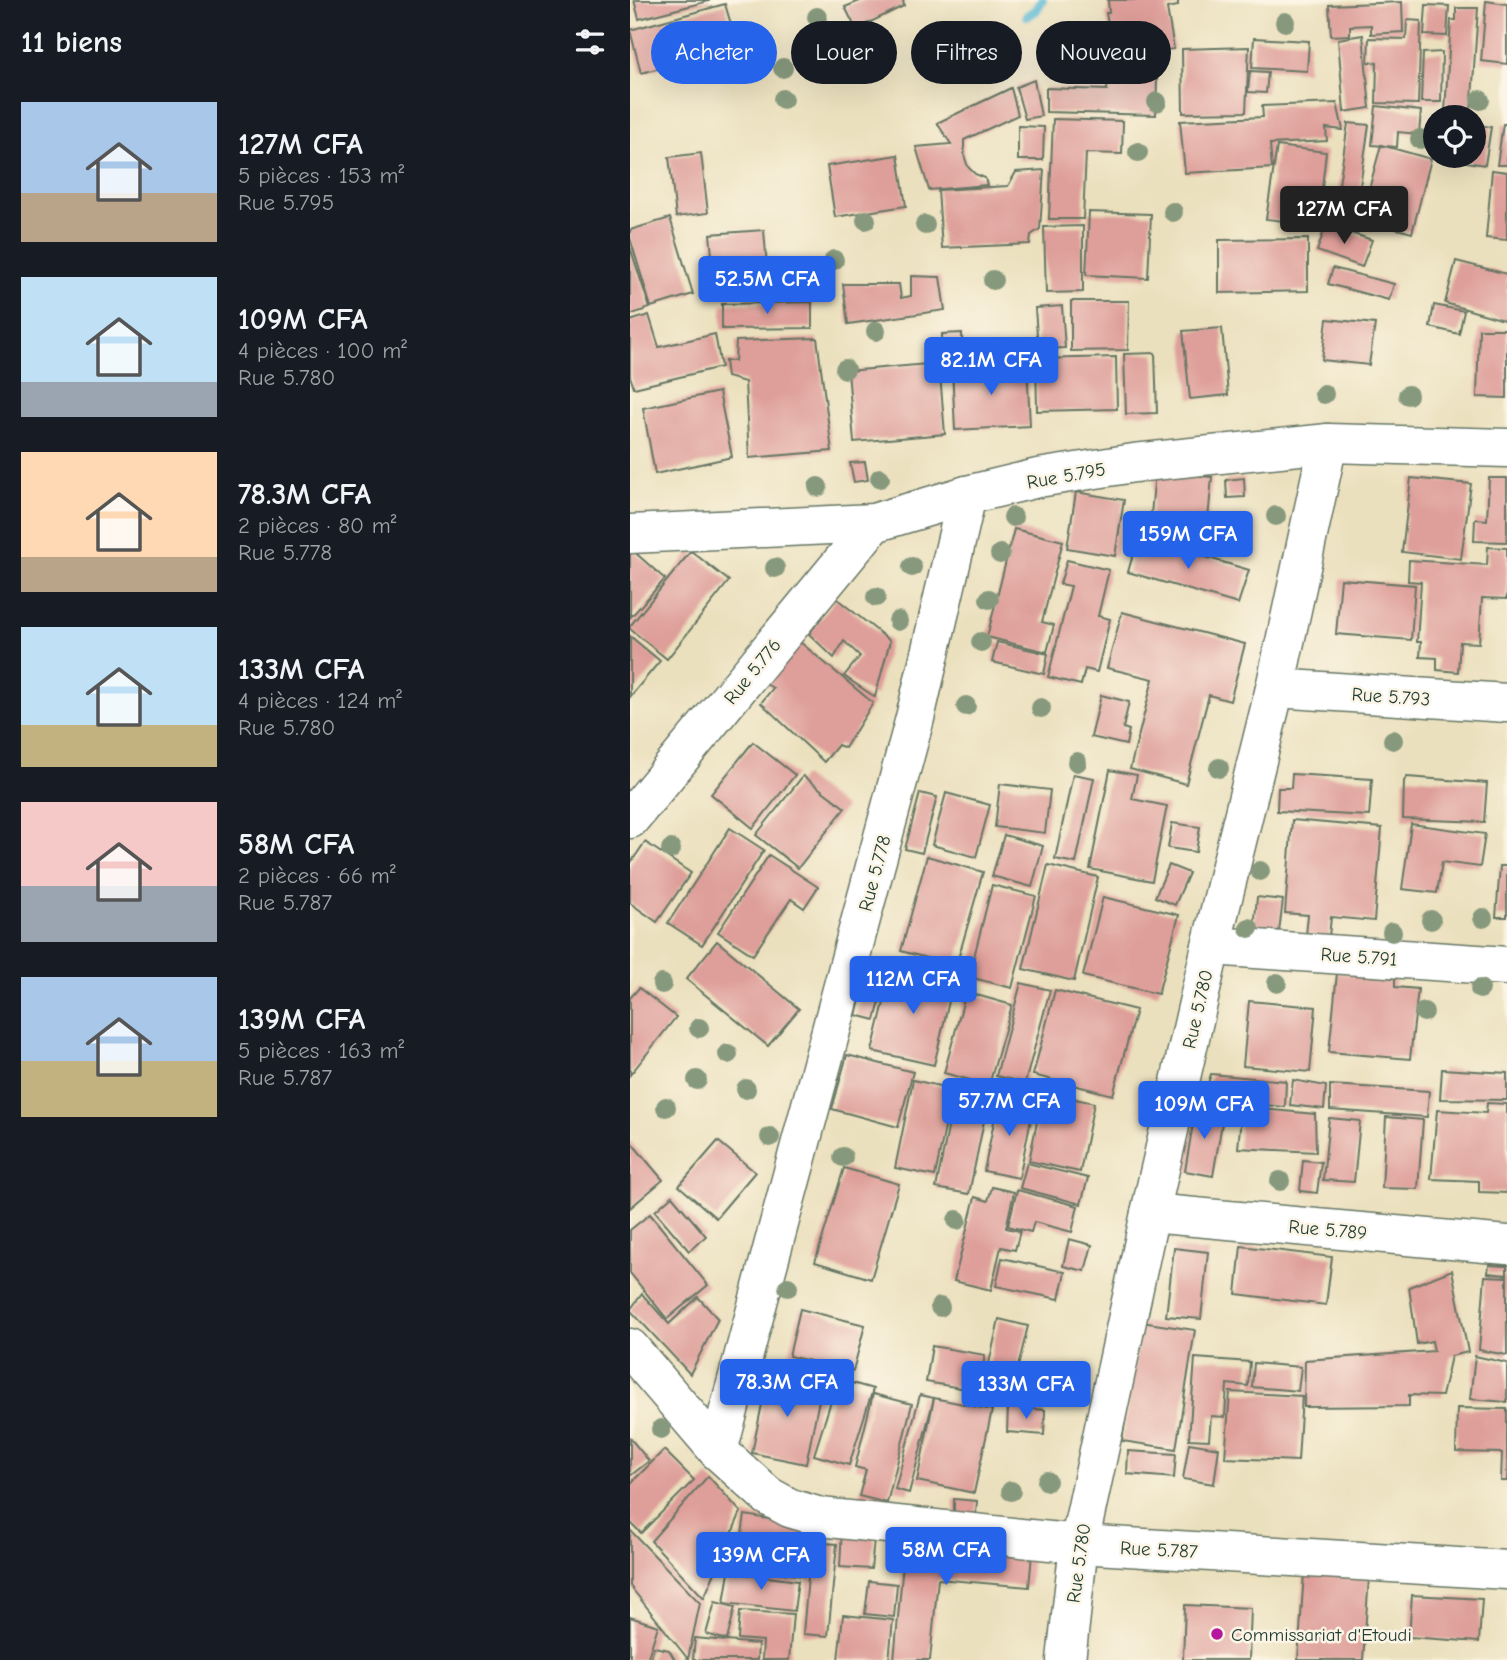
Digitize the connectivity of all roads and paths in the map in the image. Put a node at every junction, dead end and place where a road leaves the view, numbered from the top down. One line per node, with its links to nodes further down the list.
1 (1328, 443): 2 (street, Rue 5.795); 3 (street, Rue 5.795); 6 (street, Rue 5.780)
2 (1507, 448)
3 (967, 495): 4 (street, Rue 5.795); 14 (street, Rue 5.778)
4 (874, 523): 5 (street, Rue 5.795); 8 (street, Rue 5.776)
5 (630, 534)
6 (1275, 688): 7 (street, Rue 5.793); 9 (street, Rue 5.780)
7 (1507, 703)
8 (630, 819)
9 (1212, 946): 10 (street, Rue 5.791); 11 (street, Rue 5.780)
10 (1507, 966)
11 (1150, 1213): 12 (street, Rue 5.789); 15 (street, Rue 5.780)
12 (1507, 1245)
13 (630, 1348): 14 (street, Rue 5.787)
14 (718, 1451): 15 (street, Rue 5.787)
15 (1079, 1544): 16 (street, Rue 5.787); 17 (street, Rue 5.780)
16 (1507, 1570)
17 (1066, 1660)

